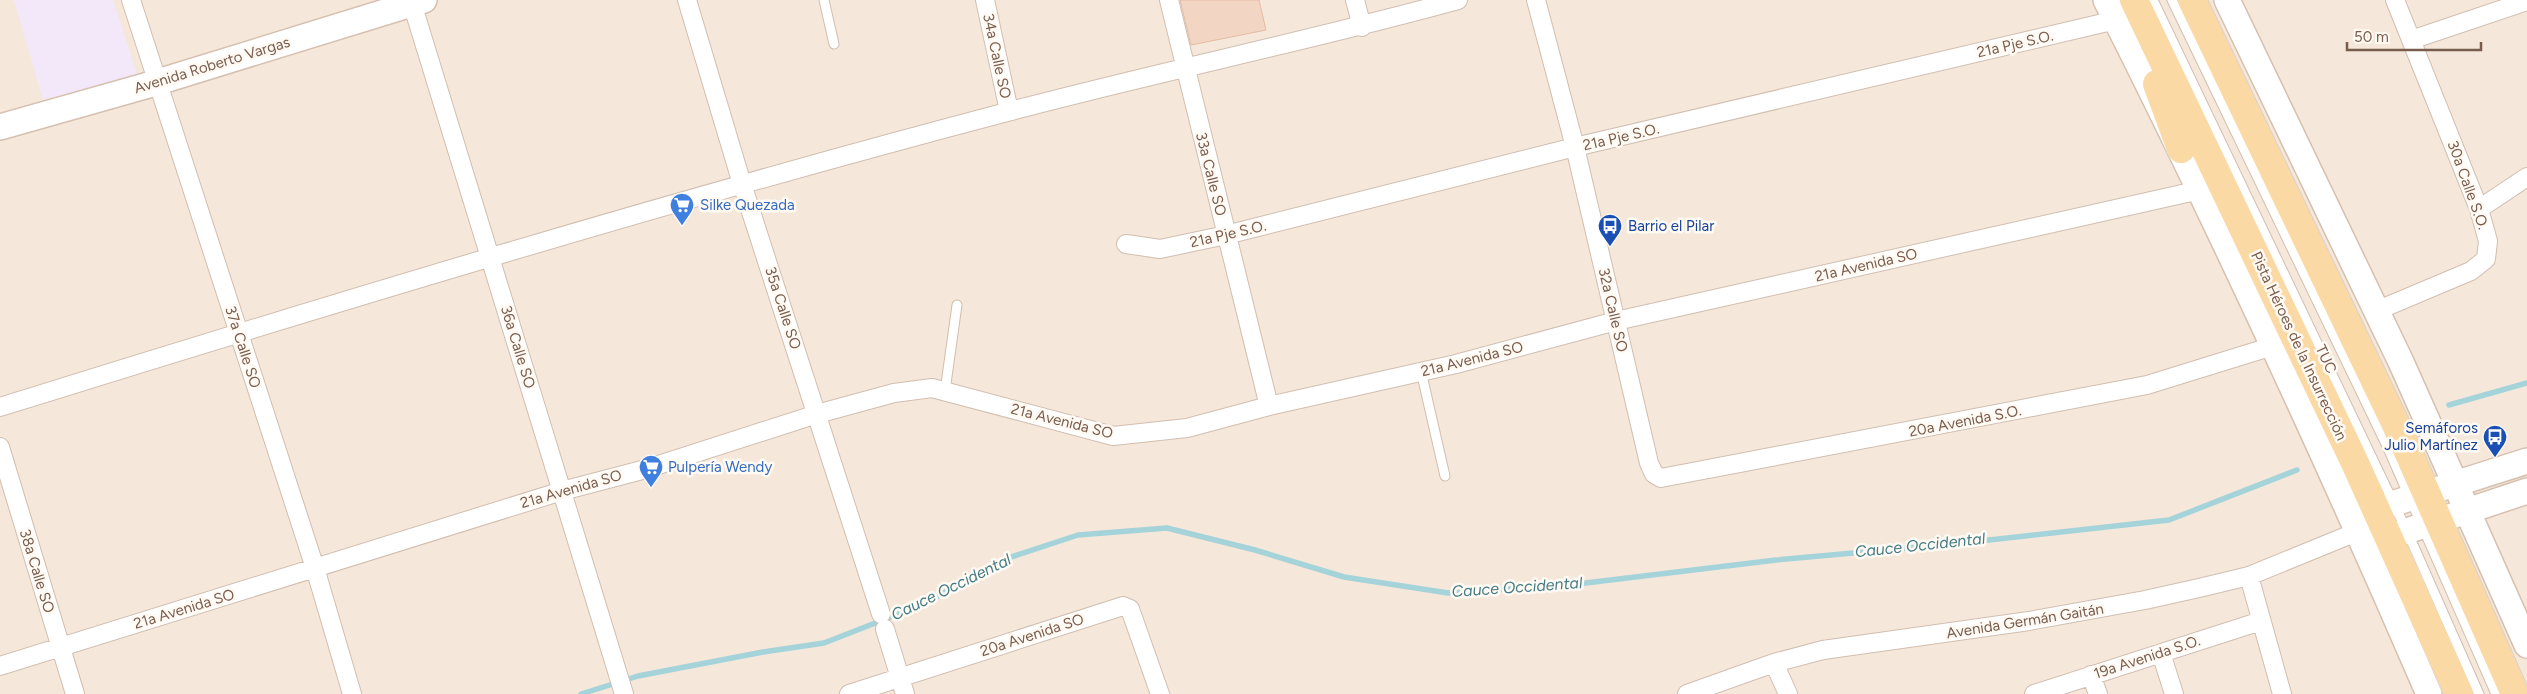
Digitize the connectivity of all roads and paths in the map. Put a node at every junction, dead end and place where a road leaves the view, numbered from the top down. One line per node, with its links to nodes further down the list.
1 (131, 0): 24 (street, 37a Calle SO)
2 (686, 0): 30 (street, 35a Calle SO)
3 (824, 0): 21 (lane)
4 (985, 0): 25 (street, 34a Calle SO)
5 (1169, 0): 22 (street, 33a Calle SO)
6 (1355, 0): 19 (street)
7 (1458, 0): 19 (street)
8 (1536, 0): 27 (street, 32a Calle SO)
9 (2134, 0): 53 (main road, Pista Héroes de la Insurrección)
10 (2153, 0): 53 (lane, TUC)
11 (2172, 0): 53 (lane, TUC)
12 (2192, 0): 53 (main road, Pista Héroes de la Insurrección)
13 (2212, 0): 23 (street)
14 (2227, 0): 23 (street)
15 (2396, 0): 20 (street, 30a Calle S.O.)
16 (416, 1): 24 (street, Avenida Roberto Vargas); 35 (street, 36a Calle SO)
17 (2527, 1): 20 (street)
18 (2115, 7): 27 (street, 21a Pje S.O.); 28 (main road)
19 (1362, 26): 22 (street)
20 (2411, 40): 32 (street, 30a Calle S.O.)
21 (834, 44)
22 (1184, 67): 25 (street); 33 (street, 33a Calle SO)
23 (2264, 76): 37 (street)
24 (157, 83): 26 (street, Avenida Roberto Vargas); 39 (street, 37a Calle SO)
25 (1009, 111): 30 (street)
26 (0, 127)
27 (1575, 147): 33 (street, 21a Pje S.O.); 38 (street, 32a Calle SO)
28 (2181, 149): 31 (street, Pista Héroes de la Insurrección)
29 (2527, 177): 32 (street)
30 (742, 184): 35 (street); 45 (street, 35a Calle SO)
31 (2200, 190): 38 (street, 21a Avenida SO); 40 (street, Pista Héroes de la Insurrección)
32 (2479, 209): 37 (street, 30a Calle S.O.)
33 (1226, 235): 34 (street, 21a Pje S.O.); 43 (street, 33a Calle SO)
34 (1126, 244)
35 (490, 256): 39 (street); 51 (street, 36a Calle SO)
36 (958, 305): 42 (lane)
37 (2376, 311): 50 (street)
38 (1616, 321): 41 (street, 21a Avenida SO); 48 (street, 32a Calle SO)
39 (239, 333): 44 (street); 57 (street, 37a Calle SO)
40 (2274, 346): 48 (street, 20a Avenida S.O.); 56 (street, Pista Héroes de la Insurrección)
41 (1421, 371): 43 (street, 21a Avenida SO); 49 (lane)
42 (944, 391): 43 (street, 21a Avenida SO); 45 (street, 21a Avenida SO)
43 (1269, 406)
44 (0, 407)
45 (817, 414): 51 (street, 21a Avenida SO); 67 (street, 35a Calle SO)
46 (0, 447): 61 (street, 38a Calle SO)
47 (2527, 461): 50 (street)
48 (1654, 474)
49 (1445, 476)
50 (2455, 483): 53 (street); 54 (street)
51 (562, 490): 57 (street, 21a Avenida SO); 66 (street, 36a Calle SO)
52 (2527, 491): 54 (street)
53 (2401, 500): 55 (main road, Pista Héroes de la Insurrección); 55 (main road, Pista Héroes de la Insurrección); 56 (street)
54 (2468, 511): 55 (street); 60 (street)
55 (2414, 528): 56 (street); 79 (main road, Pista Héroes de la Insurrección); 80 (lane); 81 (lane); 82 (main road, Pista Héroes de la Insurrección)
56 (2359, 531): 58 (street, Avenida Germán Gaitán); 78 (street, Pista Héroes de la Insurrección)
57 (315, 568): 61 (street, 21a Avenida SO); 69 (street, 37a Calle SO)
58 (2249, 576): 59 (street); 63 (street, Avenida Germán Gaitán)
59 (2261, 621): 62 (street, 19a Avenida S.O.); 77 (street)
60 (2527, 645)
61 (60, 648): 64 (street, 21a Avenida SO); 68 (street, 38a Calle SO)
62 (2161, 653): 65 (street, 19a Avenida S.O.); 76 (street)
63 (1774, 663): 72 (street, Avenida Germán Gaitán); 73 (street)
64 (0, 666)
65 (2091, 675): 74 (street, 19a Avenida S.O.); 75 (street)
66 (622, 686)
67 (903, 686): 70 (street, 20a Avenida SO); 71 (street, 20a Avenida SO)
68 (74, 694)
69 (352, 694)
70 (849, 694)
71 (1160, 694)
72 (1687, 694)
73 (1788, 694)
74 (2034, 694)
75 (2098, 694)
76 (2174, 694)
77 (2282, 694)
78 (2430, 694)
79 (2459, 694)
80 (2479, 694)
81 (2496, 694)
82 (2515, 694)

